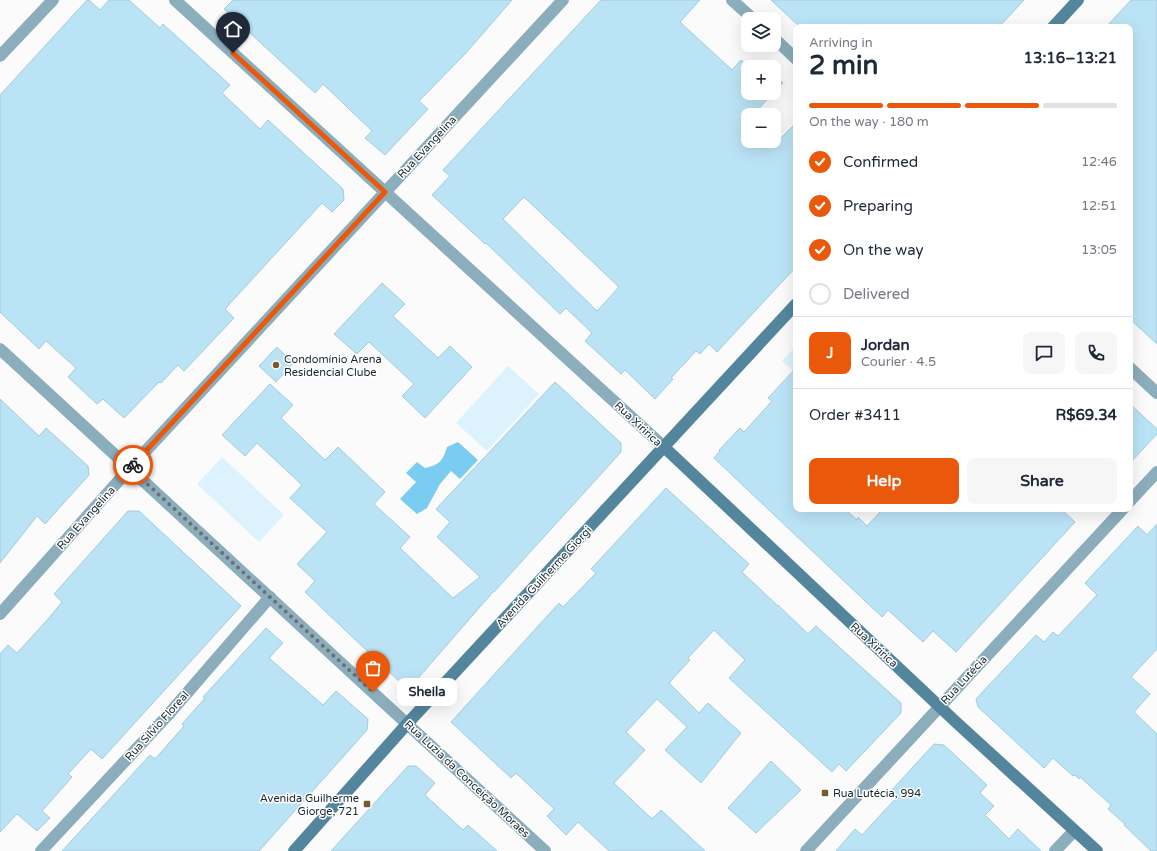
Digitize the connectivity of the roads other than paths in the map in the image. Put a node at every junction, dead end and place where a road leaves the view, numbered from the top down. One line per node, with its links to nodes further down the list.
1 (53, 0): 9 (street)
2 (175, 0): 11 (street, Rua Xiririca)
3 (563, 0): 11 (street, Rua Evangelina)
4 (732, 0): 6 (street)
5 (1078, 0): 7 (street)
6 (745, 12)
7 (1056, 24)
8 (781, 45): 10 (street)
9 (0, 56)
10 (793, 56)
11 (385, 192): 16 (street, Rua Xiririca); 17 (street, Rua Evangelina)
12 (793, 307): 16 (street, Avenida Guilherme Giorgi)
13 (0, 349): 17 (street, Rua Luzia da Conceição Moraes)
14 (1133, 371): 15 (street)
15 (1157, 393)
16 (664, 447): 23 (street, Rua Xiririca); 24 (street, Avenida Guilherme Giorgi)
17 (130, 468): 21 (street, Rua Luzia da Conceição Moraes); 22 (street, Rua Evangelina)
18 (1157, 472): 19 (street)
19 (1133, 498)
20 (1120, 512): 23 (street, Rua Lutécia)
21 (270, 597): 24 (street, Rua Luzia da Conceição Moraes); 26 (street, Rua Sílvio Floreal)
22 (1, 609)
23 (940, 706): 25 (street, Rua Xiririca); 29 (street, Rua Lutécia)
24 (407, 724): 27 (street, Avenida Guilherme Giorgi); 28 (street, Rua Luzia da Conceição Moraes)
25 (1074, 830): 30 (street); 31 (street, Rua Xiririca)
26 (41, 851)
27 (294, 851)
28 (545, 851)
29 (806, 851)
30 (1055, 851)
31 (1097, 851)

